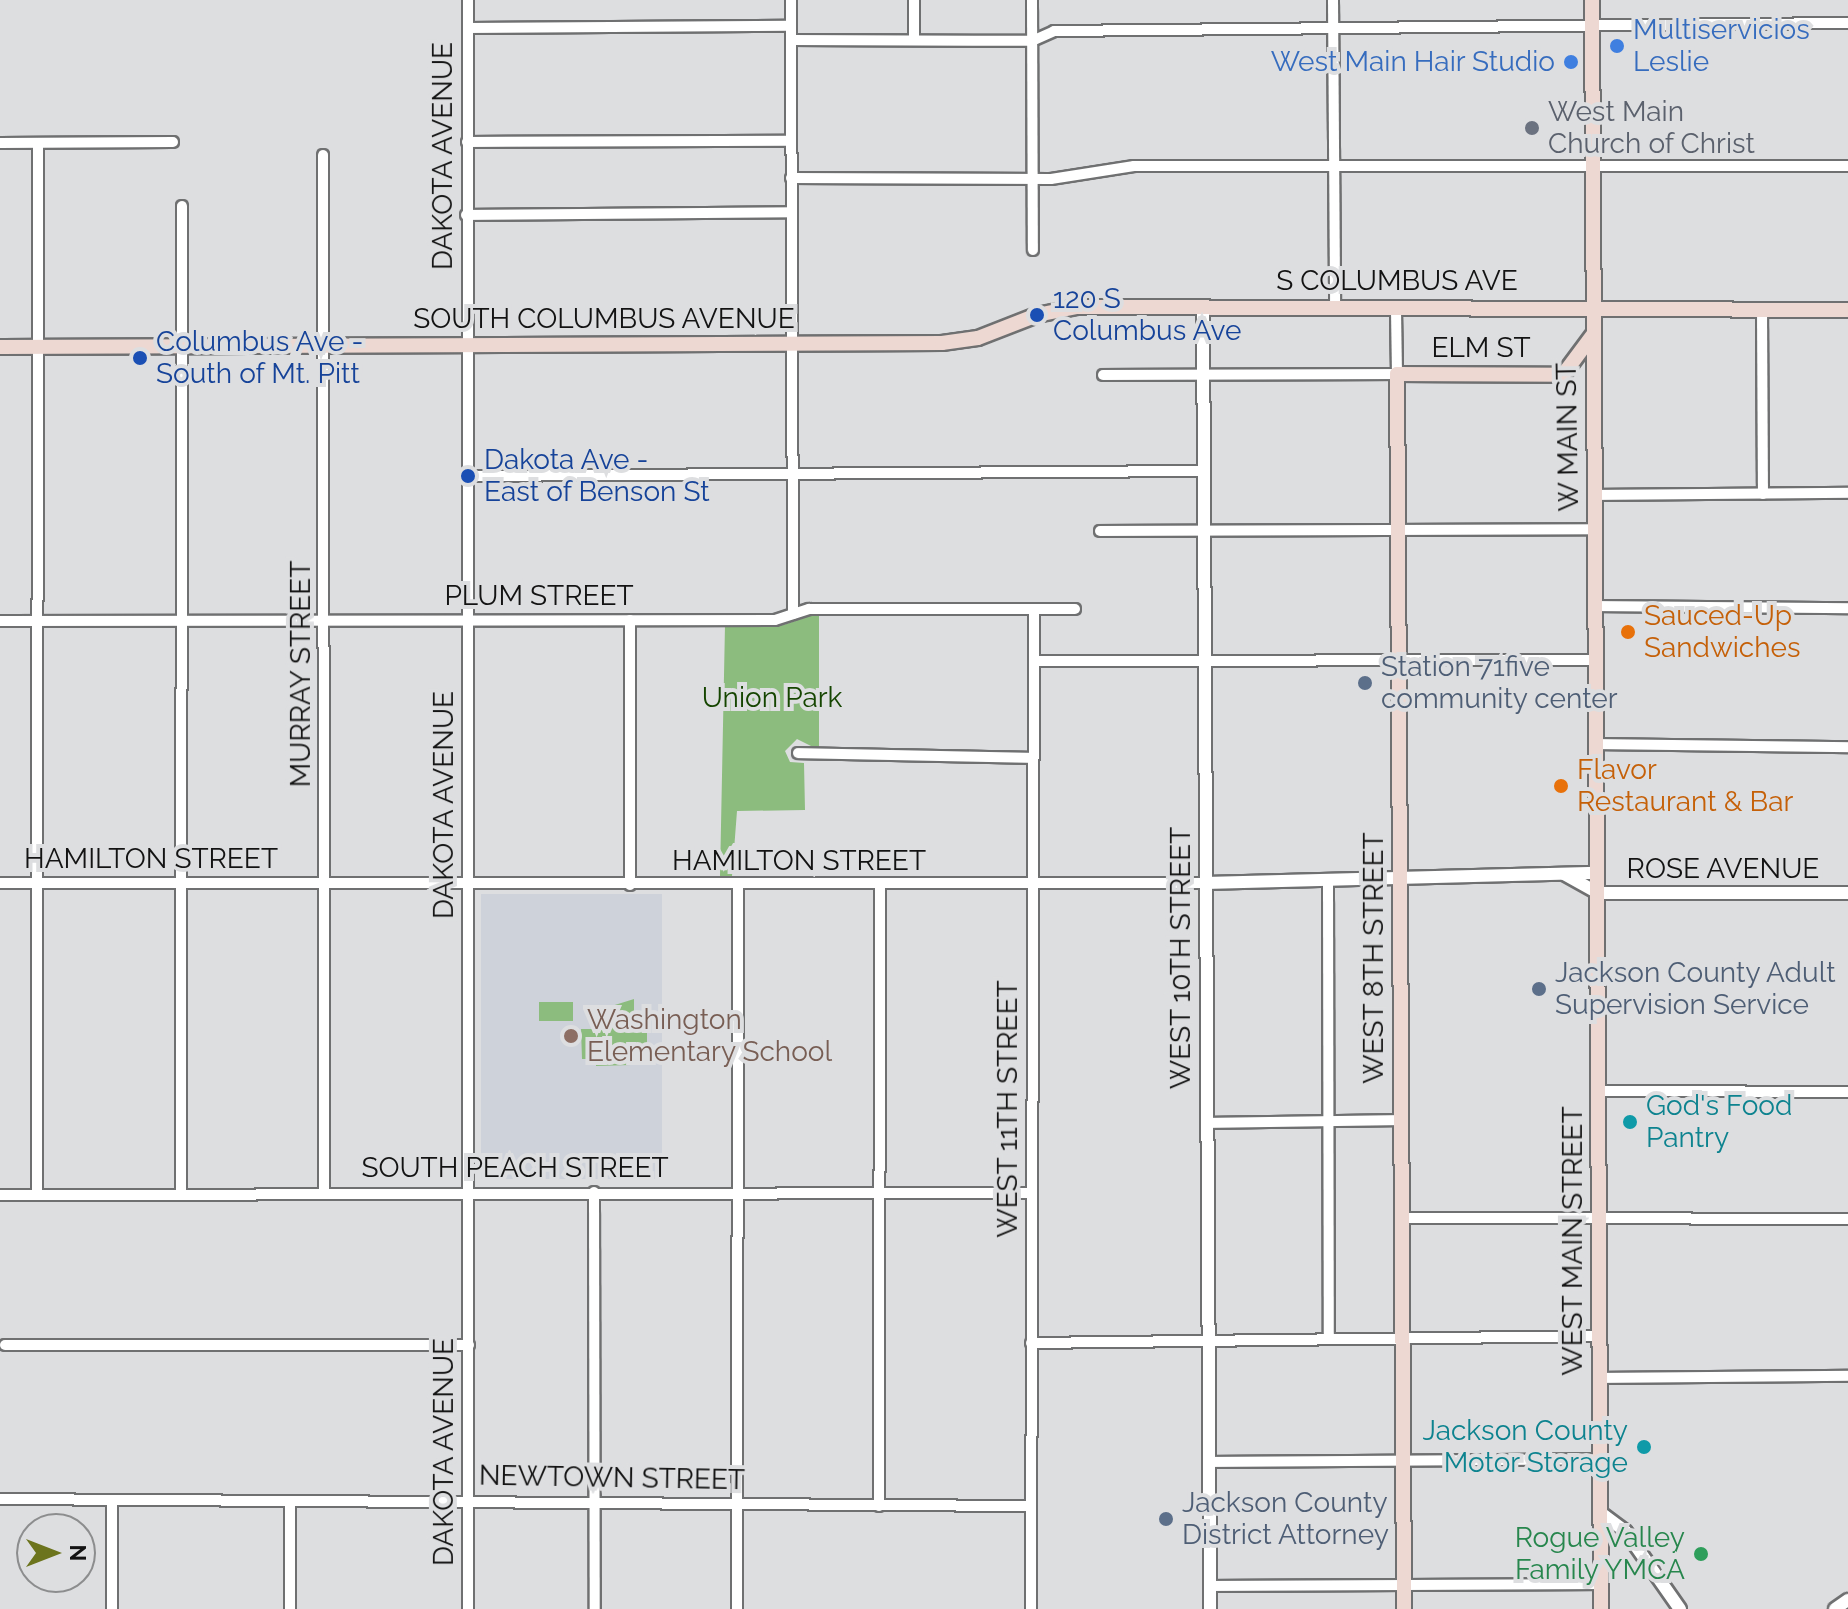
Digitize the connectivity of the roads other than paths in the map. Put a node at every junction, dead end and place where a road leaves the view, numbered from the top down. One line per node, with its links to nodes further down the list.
1 (468, 0): 9 (street, DAKOTA AVENUE)
2 (791, 0): 8 (street)
3 (914, 0): 13 (street)
4 (1032, 0): 14 (street)
5 (1333, 0): 11 (street)
6 (1592, 0): 10 (main road, W MAIN ST)
7 (1848, 23): 10 (street)
8 (791, 26): 9 (street); 12 (street)
9 (468, 28): 17 (street, DAKOTA AVENUE)
10 (1592, 30): 11 (street); 21 (main road, W MAIN ST)
11 (1333, 31): 14 (street); 22 (street)
12 (791, 40): 13 (street); 15 (street)
13 (914, 40): 14 (street)
14 (1032, 41): 25 (street)
15 (791, 141): 17 (street); 24 (street)
16 (173, 142): 19 (street)
17 (467, 142): 28 (street, DAKOTA AVENUE)
18 (0, 143): 19 (street)
19 (38, 143): 39 (street)
20 (323, 155): 38 (street, MURRAY STREET)
21 (1590, 163): 22 (street); 23 (street); 33 (main road, W MAIN ST)
22 (1334, 166): 25 (street); 31 (street)
23 (1848, 166)
24 (791, 178): 25 (street); 27 (street)
25 (1033, 179): 29 (street)
26 (182, 206): 40 (street)
27 (790, 212): 28 (street); 37 (street)
28 (466, 215): 41 (street, DAKOTA AVENUE)
29 (1033, 250)
30 (1203, 307): 31 (main road, S COLUMBUS AVE); 37 (main road, SOUTH COLUMBUS AVENUE); 45 (street, WEST 10TH STREET)
31 (1335, 307): 32 (main road, S COLUMBUS AVE)
32 (1396, 307): 33 (main road, S COLUMBUS AVE); 43 (street, WEST 8TH STREET)
33 (1592, 310): 34 (main road, S COLUMBUS AVE); 36 (main road, W MAIN ST)
34 (1762, 310): 35 (main road, S COLUMBUS AVE); 52 (street)
35 (1848, 310)
36 (1592, 336): 46 (main road, ELM ST); 47 (main road, W MAIN ST)
37 (792, 344): 41 (main road, SOUTH COLUMBUS AVENUE); 48 (street)
38 (324, 345): 40 (main road, SOUTH COLUMBUS AVENUE); 41 (main road, SOUTH COLUMBUS AVENUE); 64 (street, MURRAY STREET)
39 (38, 346): 40 (main road, SOUTH COLUMBUS AVENUE); 42 (main road, SOUTH COLUMBUS AVENUE); 68 (street)
40 (182, 346): 63 (street)
41 (467, 346): 50 (street, DAKOTA AVENUE)
42 (0, 347)
43 (1397, 374): 45 (street); 46 (main road, ELM ST); 57 (main road, WEST 8TH STREET)
44 (1103, 375): 45 (street)
45 (1202, 375): 49 (street, WEST 10TH STREET)
46 (1563, 375): 47 (main road)
47 (1593, 391): 53 (main road, W MAIN ST)
48 (791, 471): 49 (street); 50 (street); 62 (street)
49 (1203, 471): 54 (street, WEST 10TH STREET)
50 (468, 476): 65 (street, DAKOTA AVENUE)
51 (1848, 493): 52 (street)
52 (1763, 494): 53 (street)
53 (1595, 495): 55 (main road, W MAIN ST)
54 (1204, 529): 56 (street); 57 (street); 72 (street, WEST 10TH STREET)
55 (1596, 529): 57 (street); 58 (main road, W MAIN ST)
56 (1100, 531)
57 (1399, 531): 69 (main road, WEST 8TH STREET)
58 (1596, 606): 59 (street); 70 (main road, W MAIN ST)
59 (1848, 608)
60 (1034, 609): 61 (street, PLUM STREET); 62 (street, PLUM STREET); 71 (street, WEST 11TH STREET)
61 (1075, 609)
62 (793, 614): 66 (street, PLUM STREET)
63 (182, 619): 64 (street, PLUM STREET); 68 (street, PLUM STREET); 82 (street)
64 (325, 619): 65 (street, PLUM STREET); 83 (street, MURRAY STREET)
65 (468, 619): 66 (street, PLUM STREET); 86 (street, DAKOTA AVENUE)
66 (630, 620): 87 (street)
67 (0, 621): 68 (street, PLUM STREET)
68 (37, 621): 85 (street)
69 (1400, 660): 70 (street); 72 (street); 79 (main road, WEST 8TH STREET)
70 (1596, 660): 73 (main road, W MAIN ST)
71 (1034, 661): 72 (street); 76 (street, WEST 11TH STREET)
72 (1204, 663): 84 (street, WEST 10TH STREET)
73 (1597, 744): 74 (street); 77 (main road, W MAIN ST)
74 (1848, 747)
75 (798, 753): 76 (street)
76 (1033, 758): 90 (street, WEST 11TH STREET)
77 (1598, 873): 78 (street, HAMILTON STREET); 91 (main road, WEST MAIN STREET)
78 (1564, 874): 79 (street, HAMILTON STREET); 91 (street)
79 (1399, 877): 80 (street, HAMILTON STREET); 96 (main road, WEST 8TH STREET)
80 (1328, 882): 84 (street, HAMILTON STREET); 95 (street)
81 (0, 883): 85 (street, HAMILTON STREET)
82 (182, 883): 83 (street, HAMILTON STREET); 85 (street, HAMILTON STREET); 104 (street)
83 (324, 883): 86 (street, HAMILTON STREET); 99 (street, MURRAY STREET)
84 (1205, 883): 90 (street, HAMILTON STREET); 97 (street, WEST 10TH STREET)
85 (37, 884): 106 (street)
86 (469, 885): 87 (street, HAMILTON STREET); 100 (street, DAKOTA AVENUE)
87 (630, 885): 88 (street, HAMILTON STREET)
88 (738, 885): 89 (street, HAMILTON STREET); 102 (street)
89 (880, 885): 90 (street, HAMILTON STREET); 98 (street)
90 (1033, 885): 103 (street, WEST 11TH STREET)
91 (1598, 893): 92 (street, ROSE AVENUE); 93 (main road, WEST MAIN STREET)
92 (1848, 893)
93 (1599, 1091): 94 (street); 108 (main road, WEST MAIN STREET)
94 (1848, 1092)
95 (1328, 1120): 96 (street); 97 (street); 111 (street)
96 (1400, 1120): 107 (main road, WEST 8TH STREET)
97 (1207, 1123): 113 (street, WEST 10TH STREET)
98 (879, 1191): 102 (street, SOUTH PEACH STREET); 103 (street, SOUTH PEACH STREET); 128 (street)
99 (324, 1192): 100 (street, SOUTH PEACH STREET); 104 (street, SOUTH PEACH STREET)
100 (468, 1192): 101 (street, SOUTH PEACH STREET); 116 (street, DAKOTA AVENUE)
101 (594, 1192): 102 (street, SOUTH PEACH STREET); 126 (street)
102 (738, 1192): 127 (street)
103 (1031, 1193): 114 (street, WEST 11TH STREET)
104 (181, 1194): 106 (street, SOUTH PEACH STREET)
105 (0, 1195): 106 (street, SOUTH PEACH STREET)
106 (37, 1195)
107 (1402, 1218): 108 (street); 112 (main road, WEST 8TH STREET)
108 (1599, 1219): 109 (street); 110 (main road, WEST MAIN STREET)
109 (1848, 1219)
110 (1600, 1336): 112 (street); 118 (main road, WEST MAIN STREET)
111 (1329, 1337): 112 (street); 113 (street)
112 (1402, 1337): 120 (main road, WEST 8TH STREET)
113 (1207, 1340): 114 (street); 121 (street, WEST 10TH STREET)
114 (1031, 1343): 129 (street, WEST 11TH STREET)
115 (5, 1345): 116 (street)
116 (469, 1345): 125 (street, DAKOTA AVENUE)
117 (1848, 1376): 118 (street)
118 (1599, 1378): 119 (main road, WEST MAIN STREET)
119 (1600, 1459): 120 (street); 130 (main road, WEST MAIN STREET)
120 (1402, 1460): 121 (street); 131 (main road, WEST 8TH STREET)
121 (1209, 1462): 133 (street, WEST 10TH STREET)
122 (0, 1499): 123 (street, NEWTOWN STREET)
123 (112, 1500): 124 (street, NEWTOWN STREET); 135 (street)
124 (290, 1501): 125 (street, NEWTOWN STREET); 136 (street)
125 (469, 1501): 126 (street, NEWTOWN STREET); 137 (street, DAKOTA AVENUE)
126 (595, 1502): 127 (street, NEWTOWN STREET); 138 (street)
127 (737, 1504): 128 (street, NEWTOWN STREET); 139 (street)
128 (879, 1506): 129 (street, NEWTOWN STREET)
129 (1031, 1506): 140 (street, WEST 11TH STREET)
130 (1601, 1513): 132 (main road, WEST MAIN STREET); 144 (street)
131 (1403, 1584): 132 (street); 133 (street); 142 (main road, WEST 8TH STREET)
132 (1601, 1584): 143 (main road, WEST MAIN STREET)
133 (1210, 1586): 141 (street, WEST 10TH STREET)
134 (1848, 1600): 145 (street)
135 (112, 1609)
136 (290, 1609)
137 (468, 1609)
138 (595, 1609)
139 (737, 1609)
140 (1031, 1609)
141 (1210, 1609)
142 (1404, 1609)
143 (1601, 1609)
144 (1680, 1609)
145 (1835, 1609)

